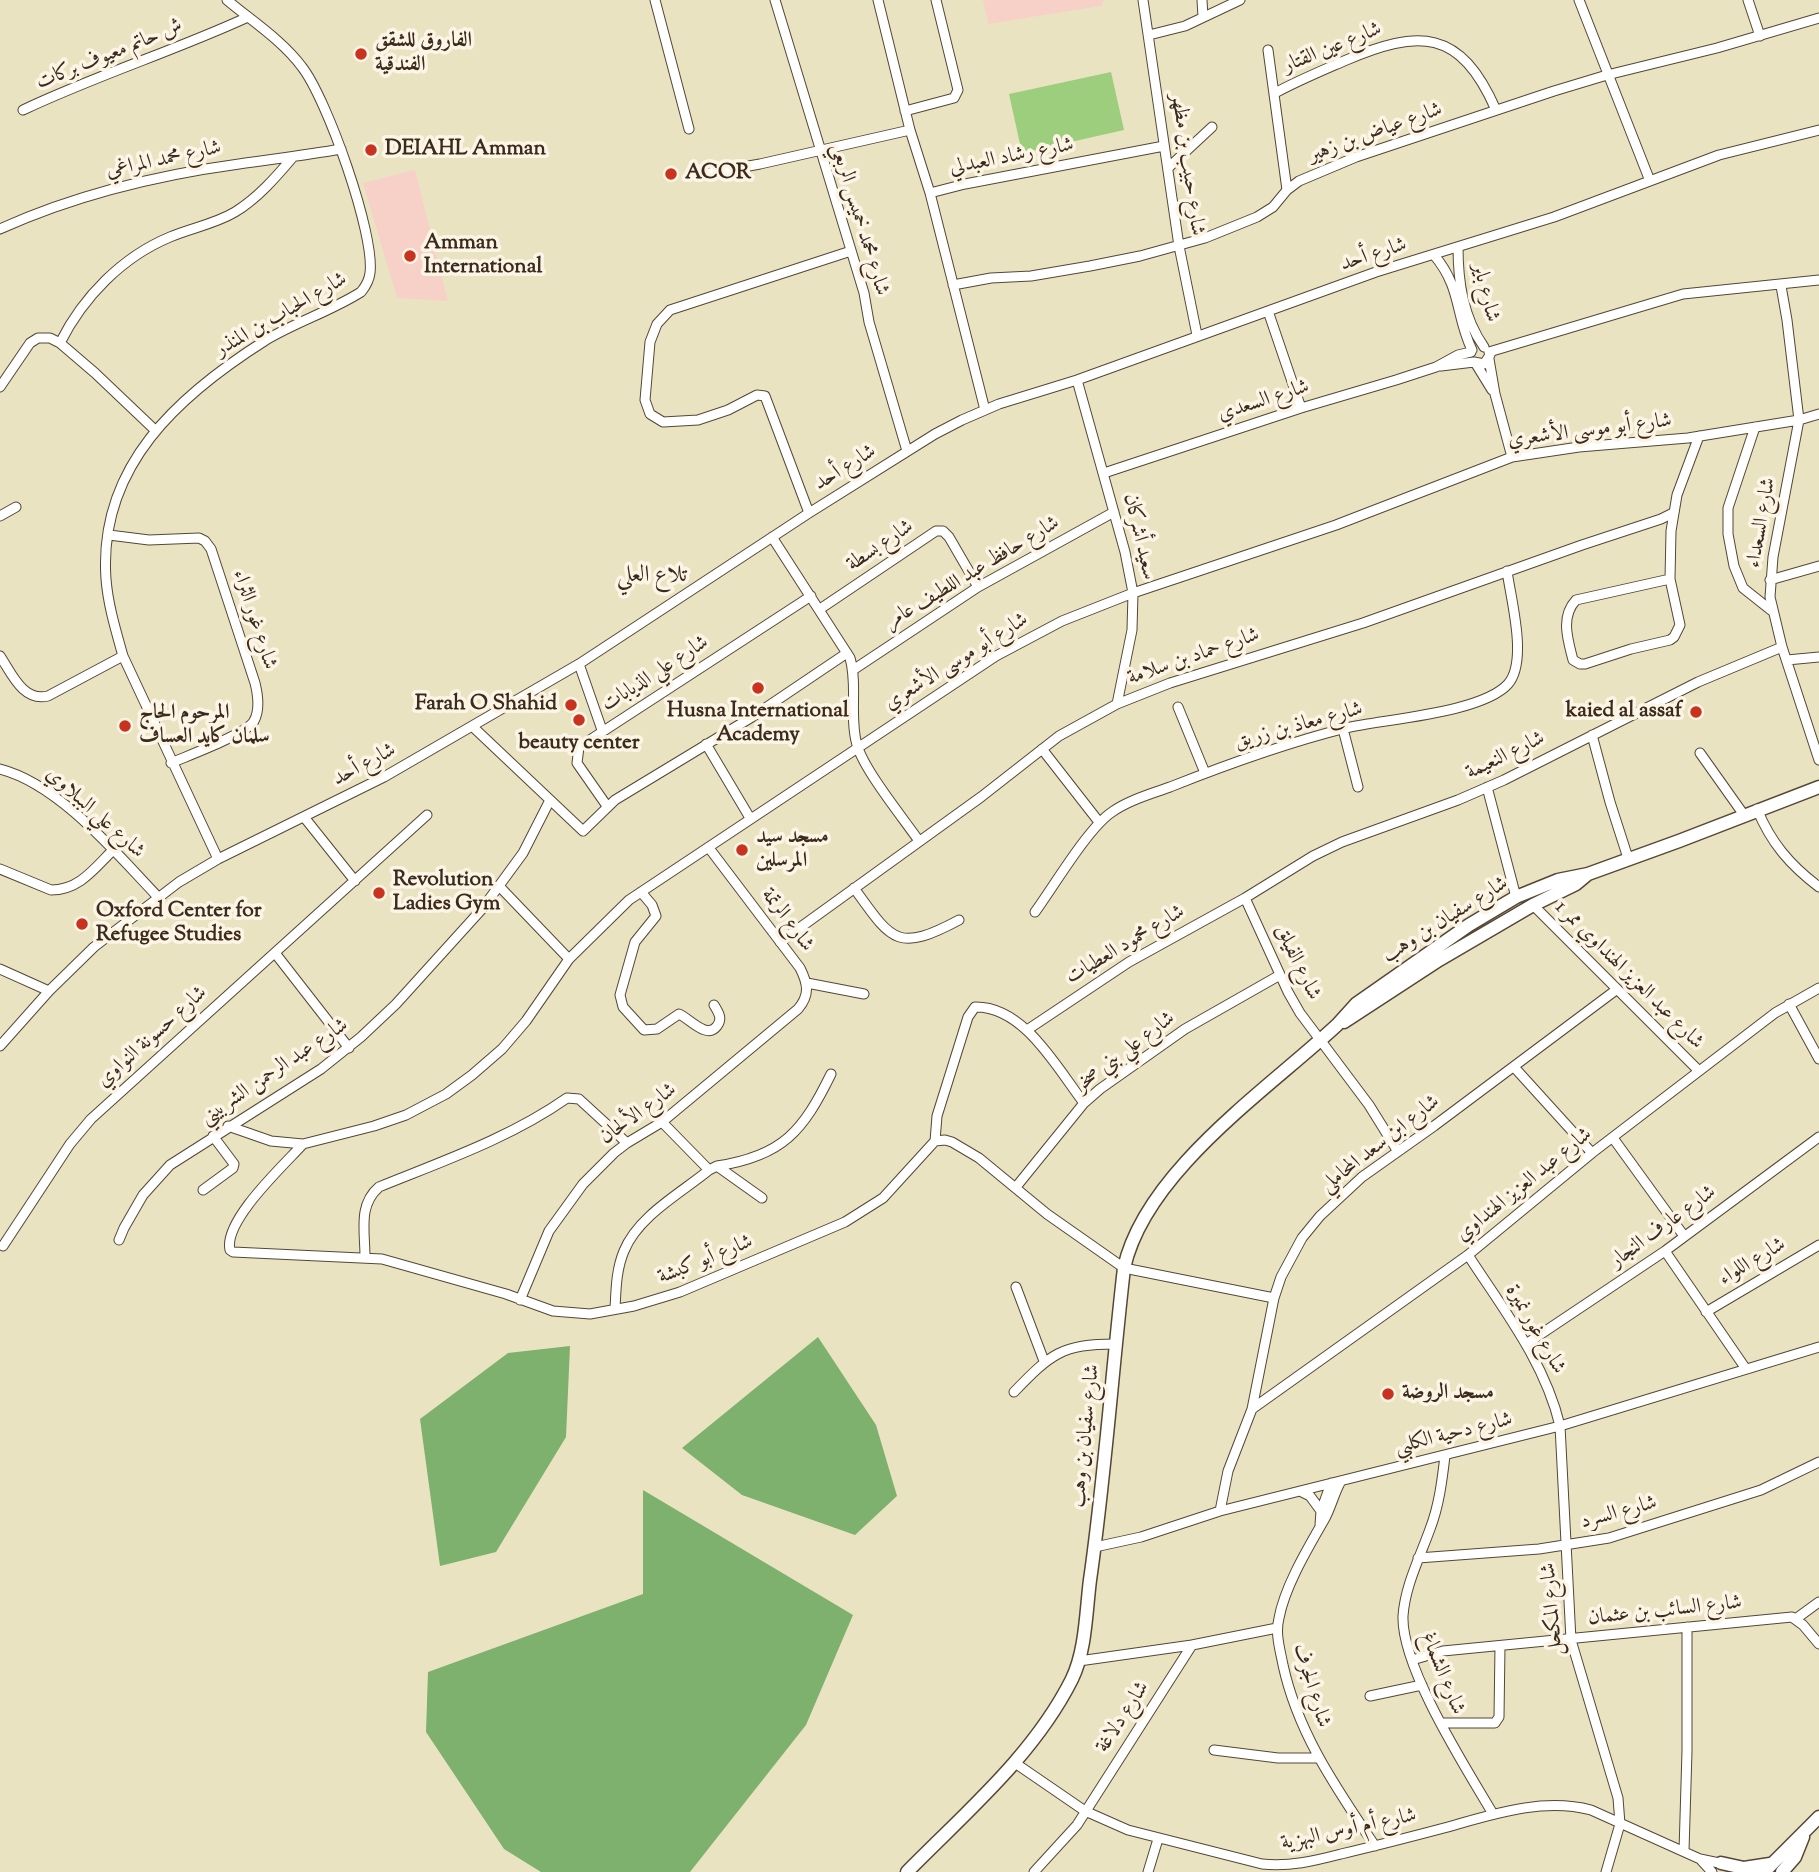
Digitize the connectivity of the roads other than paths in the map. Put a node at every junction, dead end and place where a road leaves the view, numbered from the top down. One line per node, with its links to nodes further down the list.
1 (227, 0): 11 (street, شارع الحباب بن المنذر)
2 (655, 0): 23 (street)
3 (775, 0): 28 (street, شارع محمد خميس الربعي)
4 (878, 0): 21 (street, شارع رشاد العبدلي)
5 (936, 0): 21 (street)
6 (1143, 0): 14 (street, شارع حبيب بن مظهر)
7 (1202, 0): 12 (street)
8 (1240, 0): 12 (street)
9 (1579, 0): 17 (street)
10 (1748, 0): 15 (street)
11 (248, 17): 19 (street, ش حاتم معيوف بركات); 27 (street, شارع الحباب بن المنذر)
12 (1203, 17): 14 (street)
13 (1819, 18): 15 (street, شارع عياض بن زهير)
14 (1149, 35): 26 (street, شارع حبيب بن مظهر)
15 (1760, 36): 17 (street, شارع عياض بن زهير)
16 (1268, 50): 18 (street, شارع عين القتار)
17 (1607, 75): 20 (street, شارع عياض بن زهير); 32 (street)
18 (1275, 93): 20 (street, شارع عين القتار); 33 (street, شارع عين القتار)
19 (23, 110)
20 (1496, 110): 33 (street, شارع عياض بن زهير)
21 (905, 111): 24 (street, شارع رشاد العبدلي)
22 (1212, 127): 30 (street)
23 (688, 129)
24 (910, 130): 28 (street); 34 (street, شارع رشاد العبدلي)
25 (1819, 130): 32 (street, شارع أحد)
26 (1164, 146): 30 (street, شارع حبيب بن مظهر); 34 (street, شارع رشاد العبدلي)
27 (341, 149): 29 (street, شارع محمد المراغي); 56 (street, شارع الحباب بن المنذر)
28 (819, 150): 31 (street); 38 (street, شارع محمد خميس الربعي)
29 (293, 157): 35 (street, شارع محمد المراغي); 45 (street)
30 (1168, 168): 36 (street, شارع حبيب بن مظهر)
31 (709, 173)
32 (1650, 181): 37 (street, شارع أحد)
33 (1287, 190): 36 (street, شارع عياض بن زهير)
34 (930, 193): 41 (street)
35 (0, 229)
36 (1179, 246): 41 (street, شارع عياض بن زهير); 44 (street, شارع حبيب بن مظهر)
37 (1458, 247): 39 (street, شارع أحد); 46 (street, شارع باير)
38 (851, 251): 58 (street, شارع محمد خميس الربعي); 63 (street)
39 (1434, 255): 43 (street, شارع أحد); 47 (street, شارع باير)
40 (1819, 280): 42 (street)
41 (953, 285): 52 (street)
42 (1781, 286): 46 (street); 54 (street, شارع السعداء)
43 (1268, 311): 44 (street, شارع أحد); 51 (street)
44 (1197, 335): 48 (street, شارع أحد)
45 (60, 343): 49 (street); 56 (street)
46 (1488, 353): 47 (street); 47 (street); 50 (street, شارع باير)
47 (1474, 357): 50 (street, شارع باير); 51 (street, شارع السعدي)
48 (1077, 380): 52 (street, شارع أحد); 60 (street, سعيد أشركان)
49 (0, 387)
50 (1495, 394): 59 (street, شارع باير)
51 (1301, 408): 60 (street, شارع السعدي)
52 (985, 410): 58 (street, شارع أحد)
53 (1819, 414): 54 (street, شارع أبو موسى الأشعري)
54 (1798, 420): 55 (street, شارع أبو موسى الأشعري); 71 (street, شارع السعداء)
55 (1755, 427): 57 (street, شارع أبو موسى الأشعري); 76 (street)
56 (156, 430): 66 (street, شارع الحباب بن المنذر)
57 (1699, 436): 59 (street, شارع أبو موسى الأشعري); 64 (street)
58 (907, 451): 63 (street, شارع أحد)
59 (1512, 457): 73 (street, شارع أبو موسى الأشعري)
60 (1104, 473): 62 (street, سعيد أشركان)
61 (16, 507): 65 (street)
62 (1114, 512): 72 (street, شارع حافظ عبد اللطيف عامر); 73 (street, سعيد أشركان)
63 (809, 513): 67 (street, شارع أحد)
64 (1673, 513): 69 (street, شارع حماد بن سلامة); 70 (street)
65 (0, 516)
66 (109, 535): 80 (street, شارع الحباب بن المنذر); 96 (street, شارع غور الثراء)
67 (772, 537): 74 (street); 83 (street, شارع أحد)
68 (1819, 566): 71 (street)
69 (1507, 571): 85 (street, شارع حماد بن سلامة); 88 (street, شارع معاذ بن زريق)
70 (1670, 579): 70 (street)
71 (1770, 580): 76 (street, شارع السعداء)
72 (978, 587): 75 (street, شارع بسطة); 84 (street, شارع حافظ عبد اللطيف عامر)
73 (1133, 593): 85 (street, سعيد أشركان); 92 (street, شارع أبو موسى الأشعري)
74 (811, 596): 75 (street); 89 (street, شارع علي الذيابات)
75 (820, 609): 78 (street)
76 (1772, 611): 77 (street, شارع السعداء)
77 (1782, 647): 82 (street, شارع السعداء); 90 (street, شارع النعيمة)
78 (847, 653): 84 (street); 91 (street)
79 (0, 656): 80 (street)
80 (123, 656): 96 (street, شارع الحباب بن المنذر)
81 (1819, 657): 82 (street)
82 (1787, 660): 95 (street, شارع السعداء)
83 (579, 664): 87 (street, شارع أحد); 89 (street)
84 (853, 670): 92 (street)
85 (1117, 704): 93 (street, شارع حماد بن سلامة)
86 (1178, 707): 98 (street)
87 (472, 726): 102 (street); 107 (street, شارع أحد)
88 (1343, 729): 98 (street, شارع معاذ بن زريق); 99 (street)
89 (602, 730): 103 (street, شارع علي الذيابات)
90 (1592, 735): 101 (street, شارع النعيمة); 113 (street)
91 (706, 744): 103 (street); 108 (street)
92 (857, 746): 108 (street, شارع أبو موسى الأشعري); 110 (street)
93 (1042, 749): 109 (street); 110 (street, شارع حماد بن سلامة)
94 (1700, 753): 106 (street)
95 (1819, 760)
96 (172, 763): 114 (street, شارع الحباب بن المنذر)
97 (0, 769): 112 (street, شارع علي الببلاوي)
98 (1205, 773): 109 (street, شارع معاذ بن زريق)
99 (1358, 787)
100 (1819, 787): 104 (street, شارع سفيان بن وهب)
101 (1487, 788): 123 (street); 124 (street, شارع النعيمة)
102 (550, 800): 103 (street); 118 (street, شارع عبد الرحمن الشربيني)
103 (607, 806)
104 (1758, 809): 106 (street, شارع سفيان بن وهب); 119 (street)
105 (427, 815): 117 (street, شارع حسونة النواوي)
106 (1744, 815): 113 (street, شارع سفيان بن وهب)
107 (304, 817): 114 (street, شارع أحد); 117 (street)
108 (750, 818): 111 (street, شارع أبو موسى الأشعري)
109 (1099, 822): 126 (street, شارع معاذ بن زريق)
110 (919, 841): 120 (street, شارع حماد بن سلامة)
111 (709, 848): 121 (street, شارع أبو موسى الأشعري); 128 (street, شارع الرتمة)
112 (113, 850): 115 (street); 122 (street, شارع علي الببلاوي)
113 (1629, 858): 116 (street, شارع سفيان بن وهب)
114 (218, 859): 122 (street, شارع أحد)
115 (0, 869)
116 (1588, 874): 123 (street, شارع سفيان بن وهب); 125 (street, شارع سفيان بن وهب)
117 (355, 881): 129 (street, شارع حسونة النواوي)
118 (499, 886): 130 (street); 144 (street, شارع عبد الرحمن الشربيني)
119 (1819, 887)
120 (854, 888): 127 (street); 128 (street, شارع حماد بن سلامة)
121 (641, 892): 130 (street, شارع أبو موسى الأشعري); 139 (street)
122 (158, 897): 136 (street, شارع أحد)
123 (1516, 897): 140 (street, شارع سفيان بن وهب)
124 (1245, 898): 132 (street, شارع الفيلق); 141 (street, شارع محمود العطيات)
125 (1533, 905): 135 (street, شارع عبد العزيز الهنداوي ممر 1); 140 (street, شارع سفيان بن وهب)
126 (1035, 912)
127 (959, 920)
128 (780, 942): 133 (street, شارع الرتمة)
129 (275, 953): 144 (street); 167 (street, شارع حسونة النواوي)
130 (569, 960): 157 (street, شارع أبو موسى الأشعري)
131 (0, 969): 136 (street)
132 (1280, 975): 142 (street, شارع الفيلق); 149 (street, شارع علي بني صخر)
133 (807, 983): 137 (street); 150 (street, شارع الألحان)
134 (1819, 988): 138 (street, شارع عبد العزيز الهنداوي)
135 (1616, 990): 146 (street, شارع ابن سعد المحاملي); 147 (street, شارع عبد العزيز الهنداوي ممر 1)
136 (50, 991): 143 (street, شارع أحد)
137 (864, 994)
138 (1789, 1004): 145 (street); 147 (street, شارع عبد العزيز الهنداوي)
139 (714, 1005)
140 (1337, 1025): 142 (street, شارع سفيان بن وهب)
141 (1027, 1030): 149 (street); 155 (street)
142 (1321, 1041): 158 (street, شارع الفيلق); 171 (street, شارع سفيان بن وهب)
143 (0, 1046)
144 (349, 1048): 151 (street, شارع عبد الرحمن الشربيني)
145 (1819, 1059)
146 (1514, 1067): 158 (street, شارع ابن سعد المحاملي); 159 (street)
147 (1699, 1072): 153 (street, شارع عبد العزيز الهنداوي)
148 (831, 1074): 160 (street)
149 (1084, 1103): 161 (street, شارع علي بني صخر)
150 (662, 1122): 156 (street, شارع الألحان); 160 (street)
151 (228, 1126): 152 (street, شارع عبد الرحمن الشربيني); 157 (street, شارع أبو موسى الأشعري)
152 (213, 1136): 162 (street); 165 (street, شارع عبد الرحمن الشربيني)
153 (1613, 1138): 159 (street, شارع عبد العزيز الهنداوي); 164 (street)
154 (1819, 1138): 164 (street, شارع عارف النجار)
155 (935, 1141): 161 (street); 175 (street, شارع أبو كبشة)
156 (626, 1143): 170 (street); 174 (street, شارع الألحان)
157 (303, 1144): 170 (street, شارع أبو كبشة)
158 (1397, 1150): 173 (street, شارع ابن سعد المحاملي)
159 (1592, 1153): 169 (street, شارع عبد العزيز الهنداوي)
160 (713, 1168): 163 (street); 175 (street)
161 (1016, 1187): 171 (street)
162 (203, 1190)
163 (762, 1198)
164 (1684, 1236): 168 (street, شارع عارف النجار)
165 (119, 1240)
166 (1819, 1245): 176 (street, شارع اللواء)
167 (3, 1246)
168 (1665, 1251): 176 (street, شارع اللواء); 177 (street, شارع عارف النجار)
169 (1468, 1255): 177 (street, شارع غور نميرة); 183 (street, شارع عبد العزيز الهنداوي)
170 (365, 1257): 174 (street, شارع أبو كبشة)
171 (1124, 1268): 173 (street); 178 (street, شارع سفيان بن وهب)
172 (1016, 1287): 180 (street)
173 (1274, 1298): 183 (street, شارع ابن سعد المحاملي)
174 (520, 1300): 175 (street, شارع أبو كبشة)
175 (615, 1309)
176 (1706, 1312): 181 (street, شارع اللواء)
177 (1526, 1343): 184 (street, شارع غور نميرة)
178 (1116, 1344): 180 (street); 194 (street, شارع سفيان بن وهب)
179 (1819, 1347): 181 (street, شارع دحية الكلبي)
180 (1044, 1362): 182 (street)
181 (1746, 1369): 184 (street, شارع دحية الكلبي)
182 (1014, 1392)
183 (1252, 1409): 190 (street, شارع ابن سعد المحاملي)
184 (1560, 1426): 185 (street, شارع دحية الكلبي); 193 (street, شارع المكحل)
185 (1445, 1456): 187 (street, شارع دحية الكلبي); 195 (street, شارع الشماغ)
186 (1819, 1462): 193 (street, شارع السرد)
187 (1341, 1480): 188 (street, شارع دحية الكلبي); 192 (street, شارع الجرف)
188 (1331, 1483): 189 (street, شارع دحية الكلبي); 191 (street)
189 (1300, 1491): 190 (street, شارع دحية الكلبي); 191 (street)
190 (1220, 1511): 194 (street, شارع دحية الكلبي)
191 (1321, 1511): 192 (street)
192 (1320, 1527): 198 (street, شارع الجرف)
193 (1566, 1545): 195 (street, شارع السرد); 200 (street, شارع المكحل)
194 (1095, 1547): 205 (street, شارع سفيان بن وهب)
195 (1418, 1558): 204 (street, شارع الشماغ)
196 (1819, 1602): 197 (street)
197 (1797, 1618): 199 (street, شارع السائب بن عثمان); 201 (street)
198 (1277, 1628): 202 (street, شارع دلاغة); 210 (street, شارع الجرف)
199 (1687, 1628): 200 (street, شارع السائب بن عثمان); 218 (street)
200 (1571, 1640): 203 (street, شارع السائب بن عثمان); 215 (street, شارع المكحل)
201 (1819, 1644)
202 (1192, 1645): 205 (street, شارع دلاغة); 212 (street, شارع دلاغة)
203 (1500, 1646): 204 (street, شارع السائب بن عثمان); 208 (street)
204 (1412, 1660): 206 (street, شارع الشماغ)
205 (1079, 1661): 211 (street, شارع سفيان بن وهب)
206 (1422, 1685): 207 (street); 208 (street, شارع الشماغ)
207 (1370, 1696)
208 (1441, 1723): 213 (street, شارع الشماغ)
209 (1214, 1750): 210 (street)
210 (1318, 1759): 217 (street, شارع الجرف)
211 (1014, 1763): 212 (street, شارع أم أوس البهزية); 222 (street, شارع سفيان بن وهب)
212 (1085, 1811): 216 (street, شارع أم أوس البهزية); 223 (street, شارع دلاغة)
213 (1493, 1814): 215 (street, شارع أم أوس البهزية); 217 (street, شارع أم أوس البهزية)
214 (1819, 1817): 221 (street)
215 (1620, 1824): 218 (street, شارع أم أوس البهزية); 225 (street)
216 (1158, 1839): 220 (street, شارع أم أوس البهزية); 224 (street)
217 (1375, 1846): 220 (street, شارع أم أوس البهزية)
218 (1684, 1851): 219 (street, شارع أم أوس البهزية)
219 (1716, 1867): 221 (street); 226 (street, شارع أم أوس البهزية)
220 (1261, 1868)
221 (1777, 1870)
222 (907, 1872)
223 (1034, 1872)
224 (1148, 1872)
225 (1605, 1872)
226 (1736, 1872)

